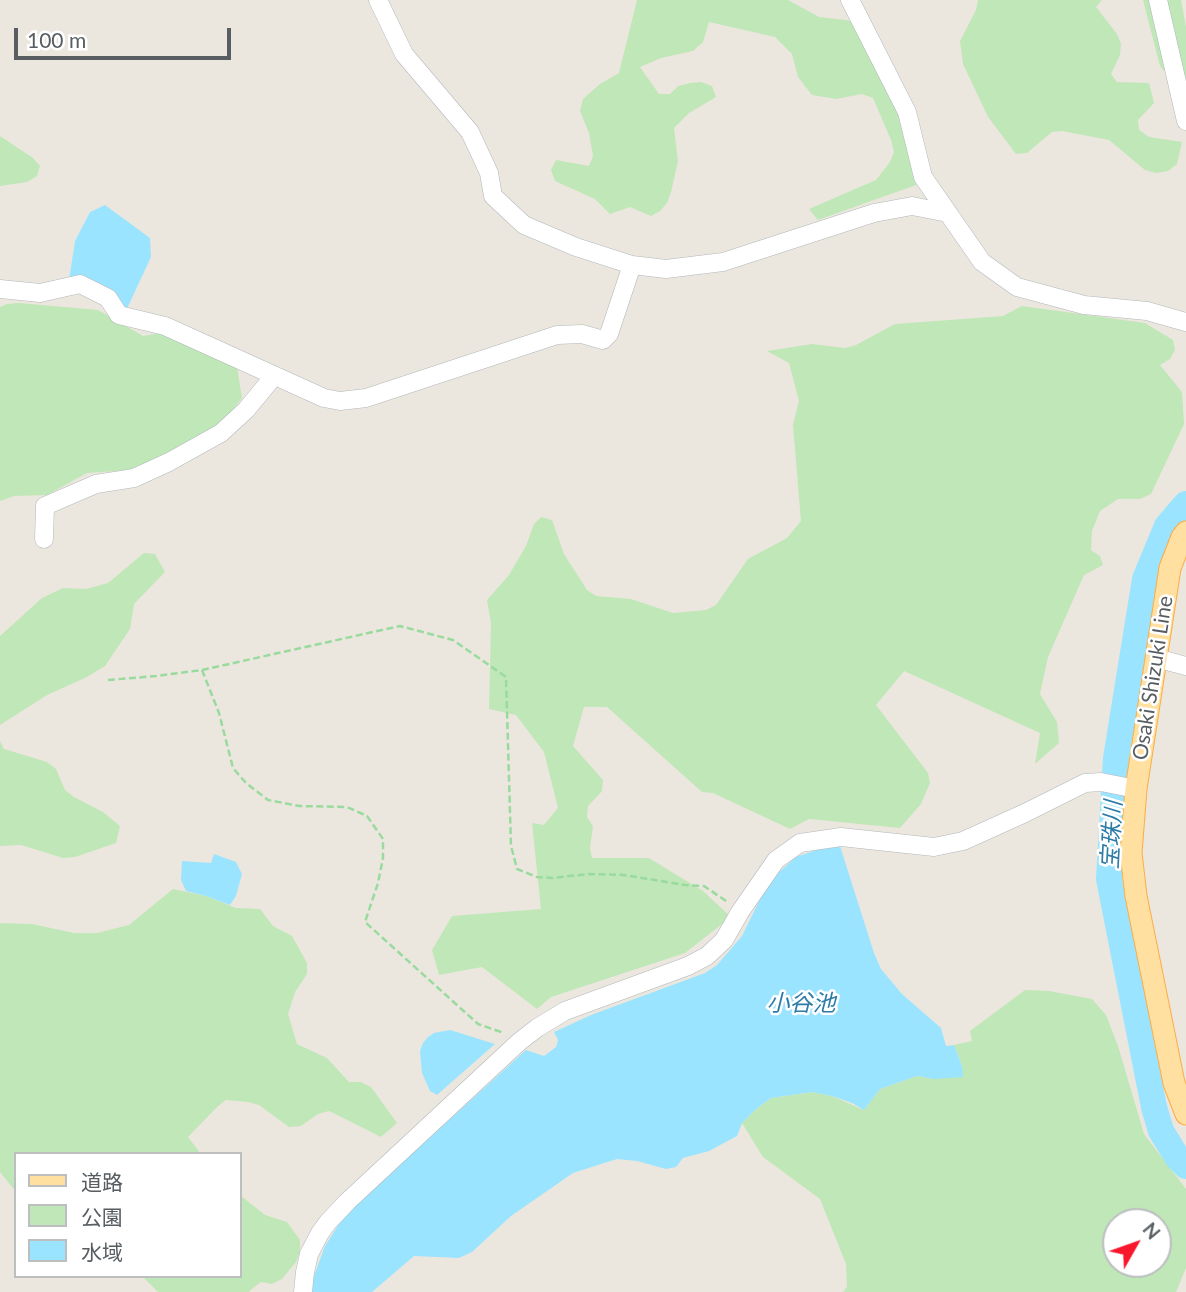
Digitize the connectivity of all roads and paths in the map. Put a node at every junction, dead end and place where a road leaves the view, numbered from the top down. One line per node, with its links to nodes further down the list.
1 (378, 0): 6 (street)
2 (850, 0): 5 (street)
3 (1158, 0): 4 (street)
4 (1186, 121)
5 (947, 214): 6 (street); 8 (street)
6 (632, 265): 9 (street)
7 (0, 289): 9 (street)
8 (1186, 322)
9 (274, 376): 11 (street)
10 (1186, 532): 12 (main road, Osaki Shizuki Line)
11 (44, 538)
12 (1156, 657): 13 (street); 16 (main road, Osaki Shizuki Line)
13 (1186, 666)
14 (202, 670): 15 (path); 17 (path); 18 (path)
15 (108, 680)
16 (1132, 788): 17 (street); 19 (main road, Osaki Shizuki Line)
17 (740, 912): 18 (street)
18 (519, 1042): 20 (street)
19 (1186, 1114)
20 (303, 1292)

